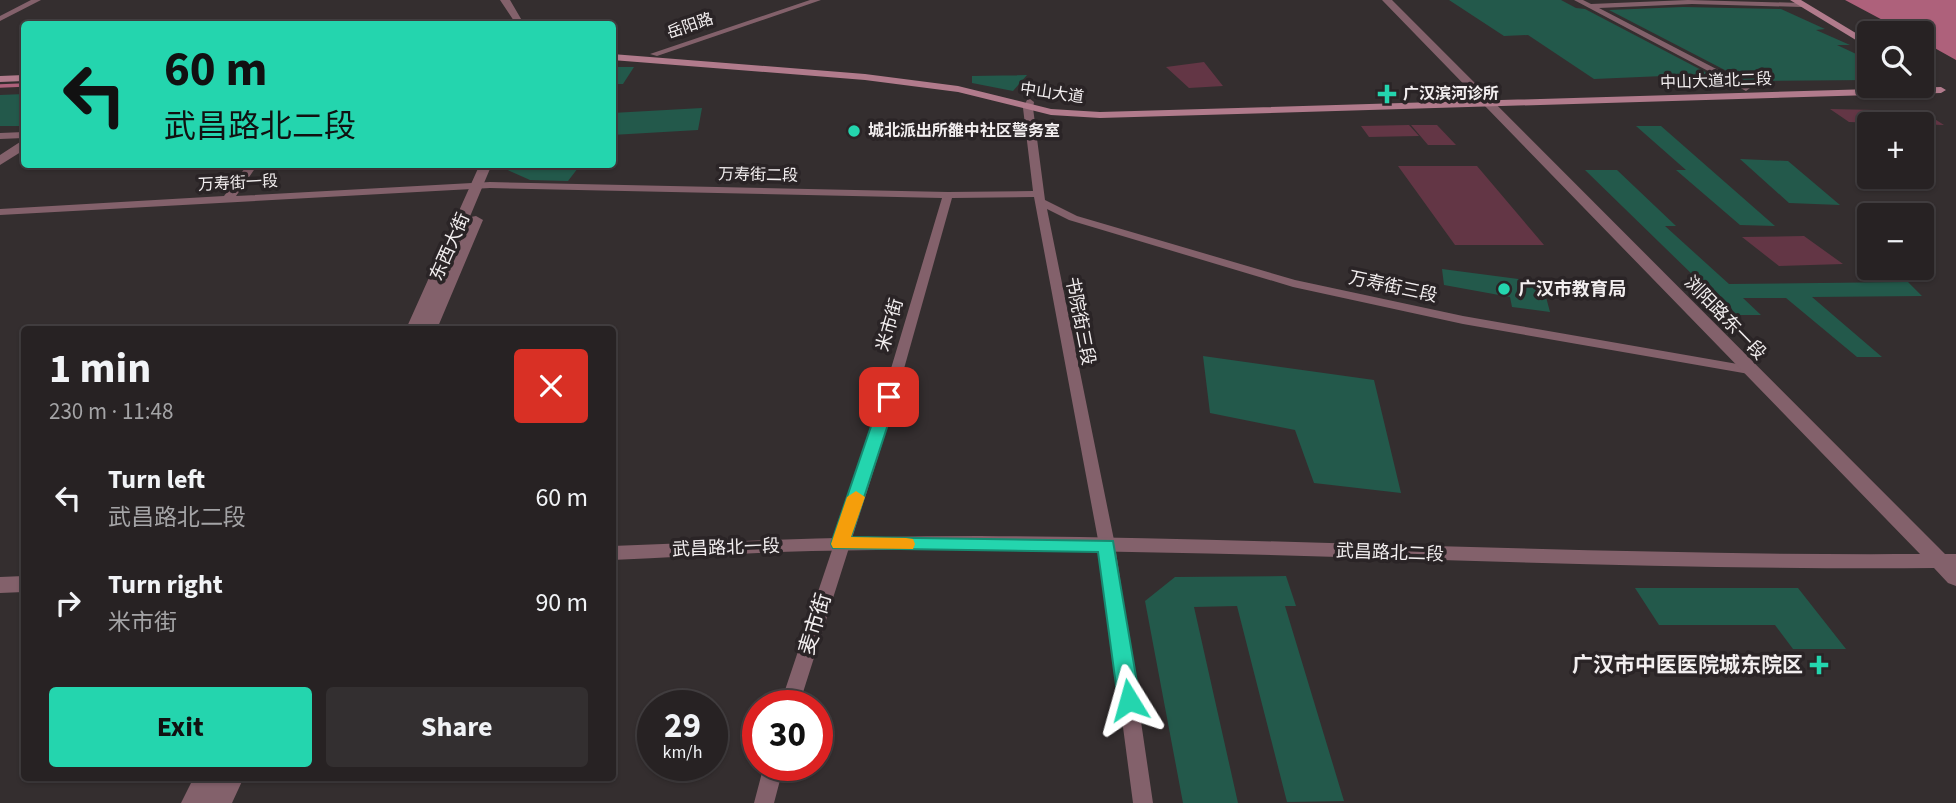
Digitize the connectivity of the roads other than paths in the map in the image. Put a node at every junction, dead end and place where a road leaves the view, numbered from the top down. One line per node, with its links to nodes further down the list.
1 (37, 0): 10 (street)
2 (495, 0): 11 (street)
3 (505, 0): 12 (street)
4 (817, 0): 15 (street, 岳阳路)
5 (1387, 0): 24 (street)
6 (1398, 0): 24 (street)
7 (1578, 0): 9 (street)
8 (1799, 2): 9 (street); 13 (main road)
9 (1589, 6): 21 (street)
10 (0, 19)
11 (507, 21)
12 (518, 21)
13 (1857, 38)
14 (616, 51): 15 (main road, 中山大道)
15 (654, 54): 25 (main road, 中山大道)
16 (616, 57): 25 (main road, 中山大道)
17 (21, 75): 18 (main road)
18 (0, 76)
19 (1857, 85): 21 (main road, 中山大道北二段)
20 (1934, 87): 22 (main road, 中山大道北二段)
21 (1746, 88): 24 (main road, 中山大道北二段)
22 (1934, 92)
23 (1857, 94): 24 (main road, 中山大道北二段)
24 (1491, 100): 25 (main road, 中山大道); 40 (street, 浏阳路东一段)
25 (1029, 105): 35 (street, 书院街三段)
26 (21, 135): 27 (street)
27 (0, 136)
28 (21, 147): 29 (street)
29 (0, 161)
30 (250, 168): 36 (street)
31 (486, 168): 33 (street, 东西大街)
32 (495, 168): 33 (street, 东西大街)
33 (484, 185): 34 (street, 万寿街二段); 36 (street, 万寿街一段); 38 (street, 东西大街); 39 (street, 东西大街)
34 (948, 195): 35 (street, 万寿街二段); 41 (street, 米市街)
35 (1039, 198): 40 (street, 万寿街三段); 42 (street, 书院街三段)
36 (228, 200): 37 (street, 万寿街一段)
37 (0, 212)
38 (415, 326)
39 (430, 326)
40 (1749, 370): 44 (street, 浏阳路东一段)
41 (840, 544): 42 (street, 武昌路北二段); 43 (street, 武昌路北一段); 48 (street, 麦市街)
42 (1107, 545): 44 (street, 武昌路北二段); 55 (street, 书院街三段)
43 (616, 553)
44 (1948, 561): 45 (street, 浏阳路东一段)
45 (1956, 578)
46 (21, 584): 47 (street)
47 (0, 585)
48 (795, 690)
49 (205, 781): 52 (street)
50 (229, 781): 53 (street)
51 (770, 781): 54 (street)
52 (194, 803)
53 (219, 803)
54 (764, 803)
55 (1143, 803)

